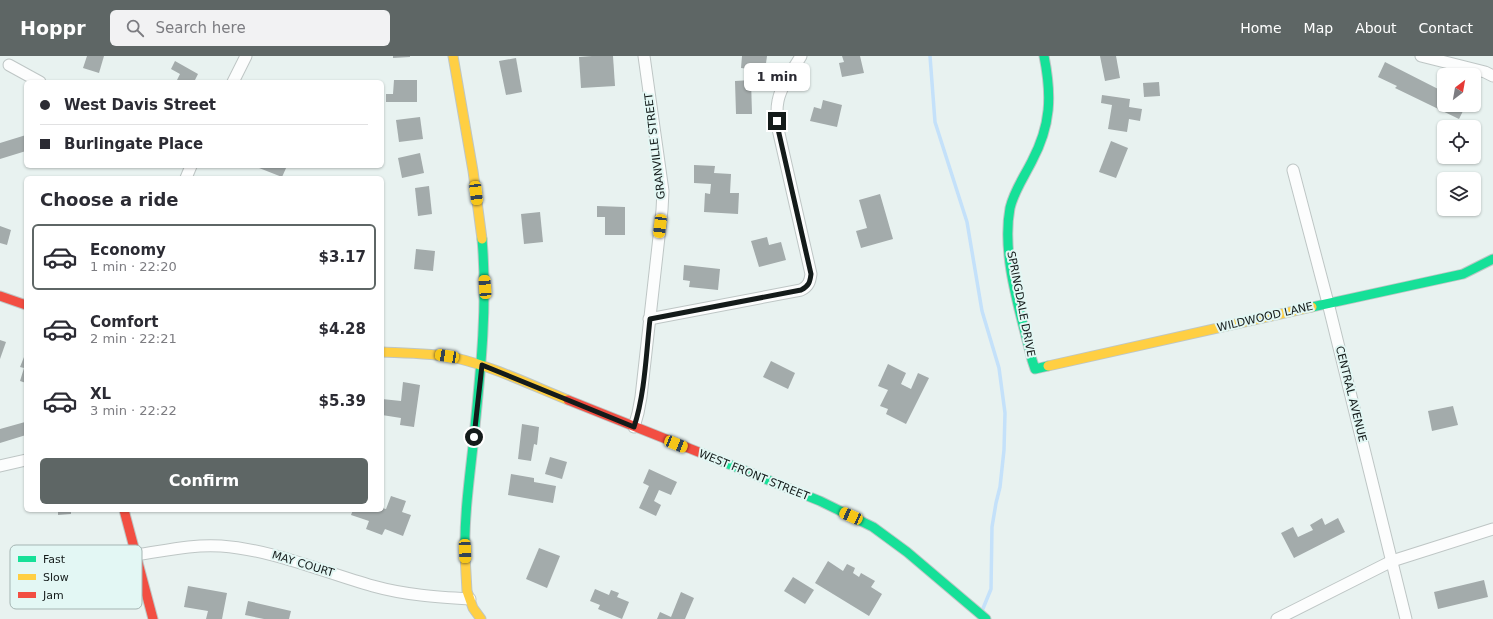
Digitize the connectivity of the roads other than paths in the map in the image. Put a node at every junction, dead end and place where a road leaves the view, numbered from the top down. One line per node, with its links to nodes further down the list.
1 (246, 56): 10 (street)
2 (453, 56): 18 (street)
3 (644, 56): 16 (street, GRANVILLE STREET)
4 (801, 56): 16 (street)
5 (1044, 56): 19 (street, SPRINGDALE DRIVE)
6 (1421, 56): 8 (street)
7 (9, 65): 9 (street)
8 (1493, 76)
9 (36, 80)
10 (234, 80)
11 (1293, 170): 14 (street, CENTRAL AVENUE)
12 (1493, 259): 14 (street, WILDWOOD LANE)
13 (0, 296): 15 (street)
14 (1328, 303): 19 (street, WILDWOOD LANE); 27 (street, CENTRAL AVENUE)
15 (24, 304)
16 (650, 319): 20 (street, GRANVILLE STREET)
17 (384, 352): 18 (street, WEST FRONT STREET)
18 (482, 365): 20 (street, WEST FRONT STREET); 29 (street)
19 (1035, 369)
20 (634, 427): 32 (street, WEST FRONT STREET)
21 (24, 460): 22 (street)
22 (0, 466)
23 (125, 512): 25 (street)
24 (1493, 530): 27 (street)
25 (133, 545)
26 (142, 554): 29 (street, MAY COURT)
27 (1392, 561): 33 (street); 34 (street, CENTRAL AVENUE)
28 (142, 578): 30 (street)
29 (470, 599): 31 (street)
30 (153, 619)
31 (481, 619)
32 (986, 619)
33 (1277, 619)
34 (1406, 619)

